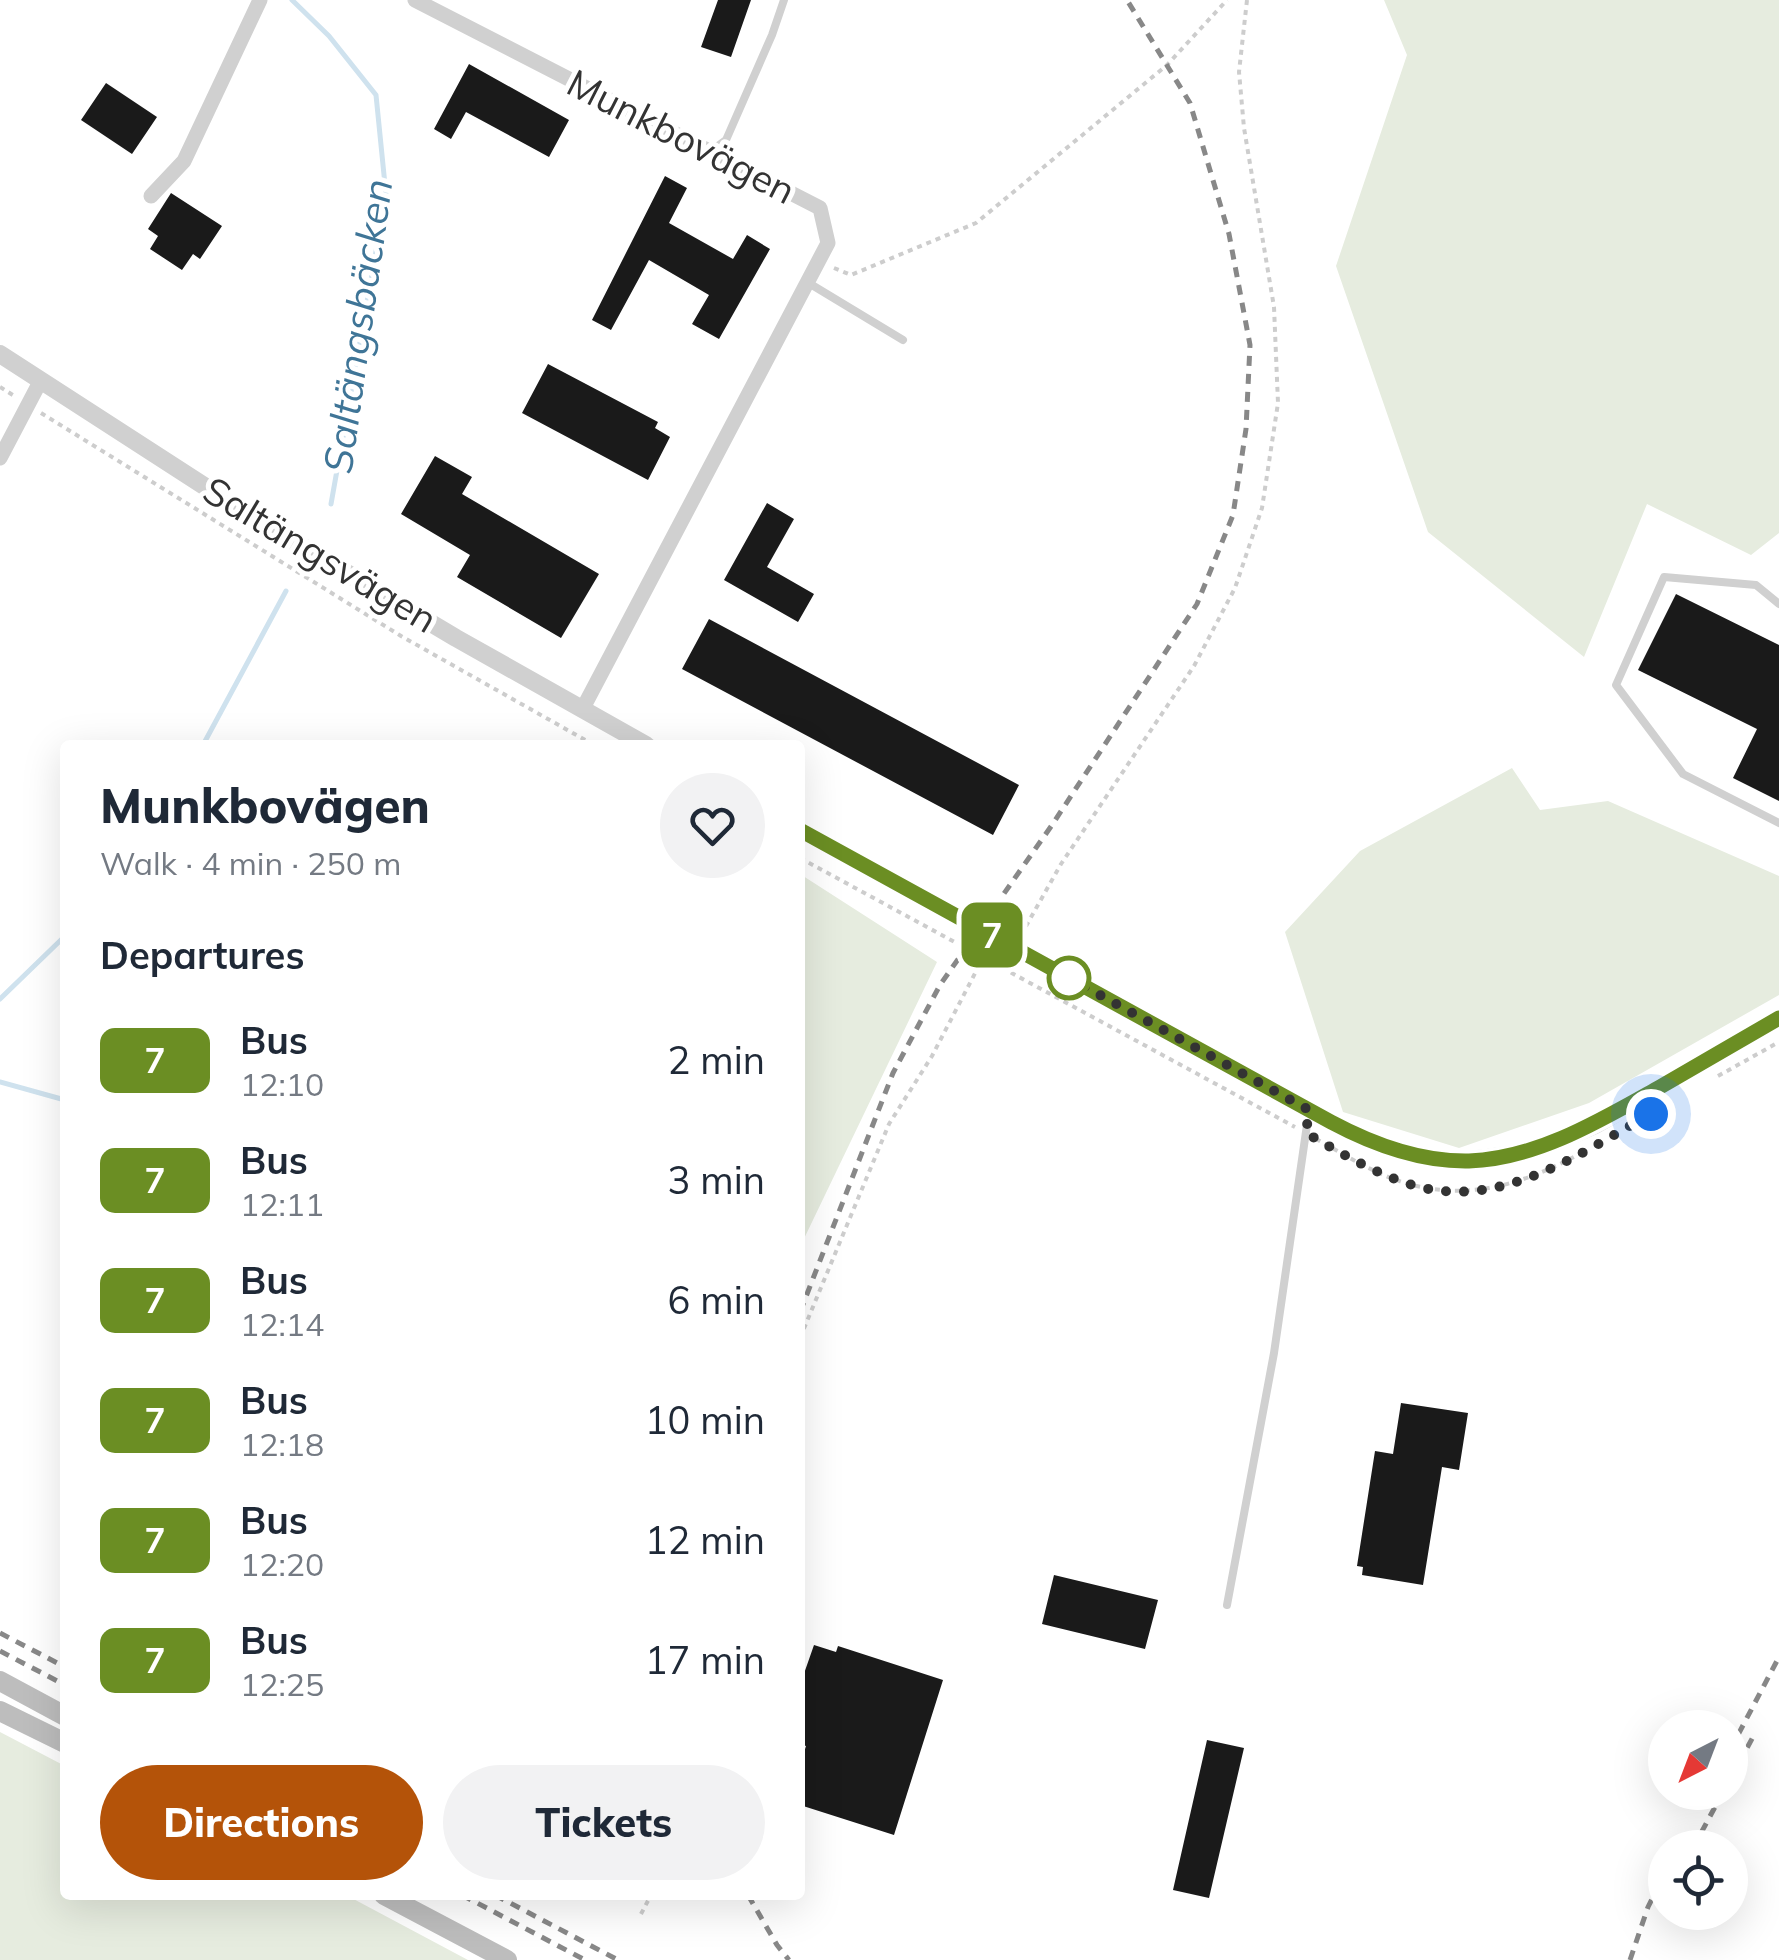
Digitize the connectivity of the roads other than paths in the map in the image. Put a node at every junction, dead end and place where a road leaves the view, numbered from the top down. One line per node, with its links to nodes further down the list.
1 (260, 0): 5 (street)
2 (416, 0): 4 (street, Munkbovägen)
3 (784, 0): 4 (lane)
4 (710, 151): 6 (street, Munkbovägen)
5 (151, 196)
6 (807, 282): 7 (lane); 12 (street, Munkbovägen)
7 (903, 340)
8 (0, 354): 9 (street, Saltängsvägen)
9 (41, 380): 10 (street); 12 (street, Saltängsvägen)
10 (0, 458)
11 (1779, 604): 14 (lane)
12 (582, 710): 13 (street, Saltängsvägen)
13 (637, 740)
14 (1779, 823)
15 (805, 833): 17 (street)
16 (1779, 1018): 17 (street)
17 (1309, 1110): 18 (lane)
18 (1228, 1606)
19 (0, 1680): 21 (main road)
20 (0, 1711): 22 (main road)
21 (60, 1713)
22 (60, 1741)
23 (393, 1900): 24 (main road)
24 (507, 1960)

